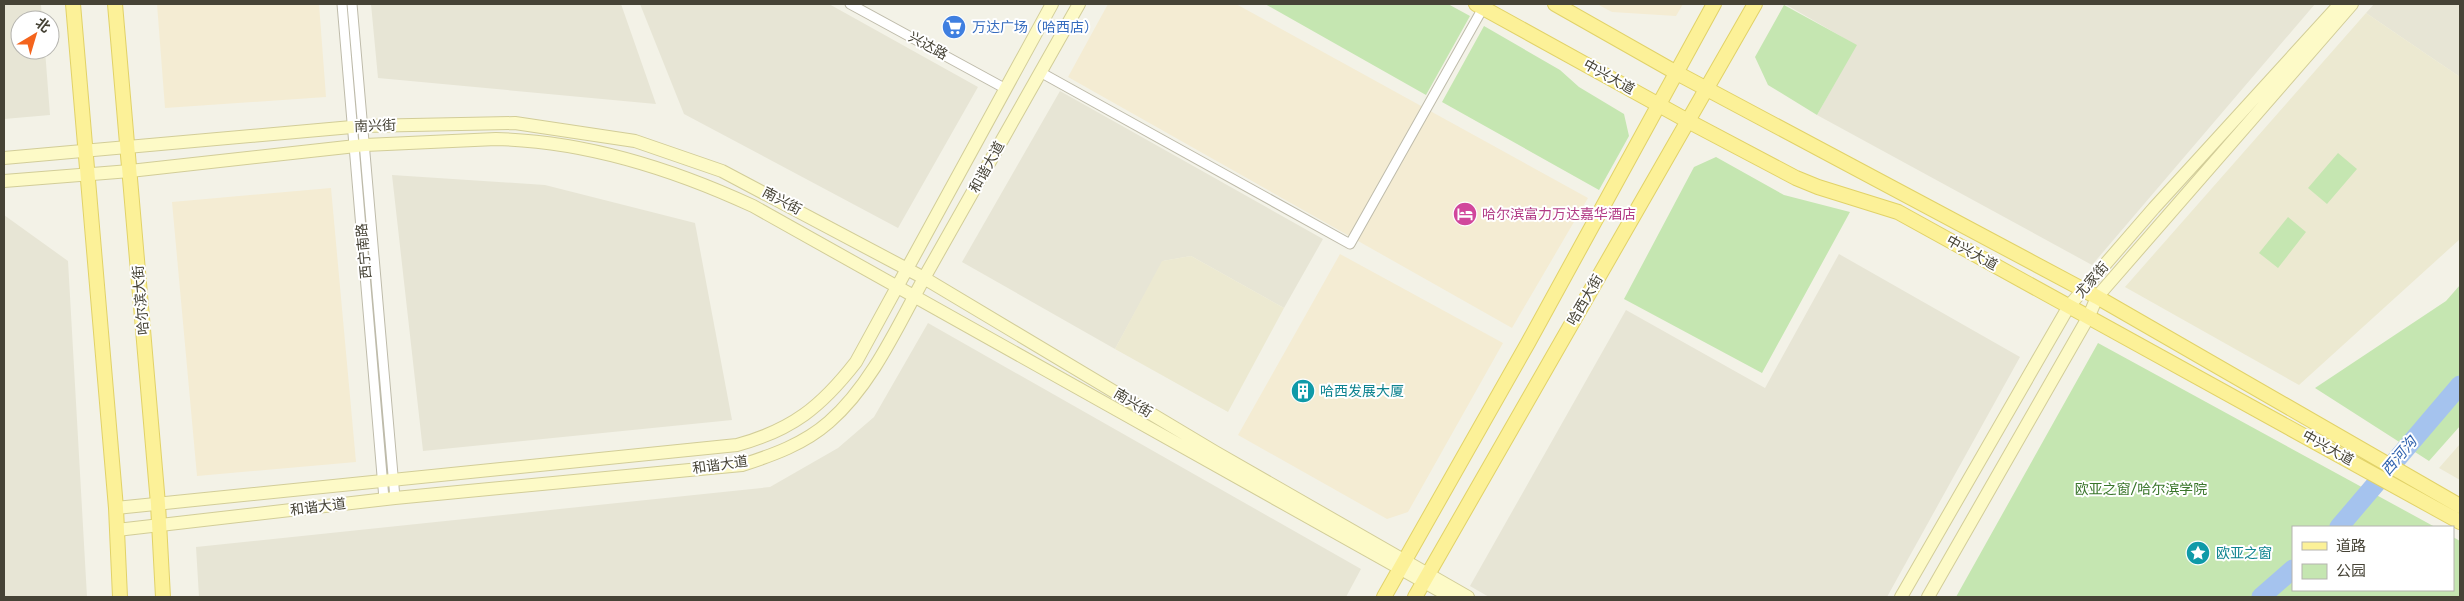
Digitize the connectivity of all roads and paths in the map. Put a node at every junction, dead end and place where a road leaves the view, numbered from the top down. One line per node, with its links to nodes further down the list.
1 (73, 4): 23 (main road)
2 (115, 4): 22 (main road, 哈尔滨大街)
3 (342, 4): 20 (street, 西宁南路)
4 (352, 4): 20 (street, 西宁南路)
5 (850, 4): 16 (street, 兴达路)
6 (1052, 4): 16 (main road, 和谐大道)
7 (1079, 4): 14 (main road, 和谐大道)
8 (1555, 4): 15 (main road, 中兴大道)
9 (1714, 4): 15 (main road, 哈西大街)
10 (1756, 4): 17 (main road, 哈西大街)
11 (2340, 4): 31 (main road, 尤家街)
12 (2352, 4): 33 (main road, 尤家街)
13 (1480, 6): 14 (street); 18 (main road, 中兴大道)
14 (1040, 72): 29 (main road, 和谐大道)
15 (1676, 72): 17 (main road, 中兴大道); 18 (main road, 哈西大街)
16 (1006, 89): 28 (main road, 和谐大道)
17 (1708, 89): 19 (main road, 哈西大街); 31 (main road, 中兴大道)
18 (1659, 105): 19 (main road, 中兴大道); 44 (main road, 哈西大街)
19 (1688, 122): 34 (main road, 中兴大道); 45 (main road, 哈西大街)
20 (358, 126): 21 (street, 西宁南路); 22 (main road, 南兴街); 28 (main road, 南兴街)
21 (360, 146): 25 (main road, 南兴街); 30 (main road, 南兴街); 36 (street, 西宁南路)
22 (127, 148): 23 (main road, 南兴街); 25 (main road, 哈尔滨大街)
23 (86, 151): 24 (main road, 南兴街); 26 (main road)
24 (4, 158)
25 (130, 171): 26 (main road, 南兴街); 39 (main road, 哈尔滨大街)
26 (87, 174): 27 (main road, 南兴街); 40 (main road)
27 (4, 180)
28 (907, 269): 29 (main road, 南兴街); 30 (main road, 和谐大道)
29 (924, 278): 32 (main road, 和谐大道); 44 (main road, 南兴街)
30 (897, 288): 32 (main road, 南兴街); 36 (main road, 和谐大道)
31 (2083, 290): 33 (main road, 中兴大道); 34 (main road, 尤家街)
32 (914, 297): 37 (main road, 和谐大道); 44 (main road, 南兴街)
33 (2097, 297): 35 (main road, 尤家街); 38 (main road, 中兴大道)
34 (2069, 306): 35 (main road, 中兴大道); 52 (main road, 尤家街)
35 (2089, 316): 41 (main road, 中兴大道); 53 (main road, 尤家街)
36 (388, 480): 37 (street, 西宁南路); 39 (main road, 和谐大道)
37 (390, 498): 42 (main road, 和谐大道)
38 (2455, 503)
39 (158, 504): 40 (main road, 和谐大道); 42 (main road, 哈尔滨大街)
40 (116, 508): 43 (main road)
41 (2460, 522)
42 (159, 526): 43 (main road, 和谐大道); 47 (main road, 哈尔滨大街)
43 (116, 530): 46 (main road)
44 (1403, 565): 45 (main road, 南兴街); 48 (main road, 哈西大街)
45 (1426, 577): 49 (main road, 哈西大街); 50 (main road, 南兴街); 51 (main road, 南兴街)
46 (120, 597)
47 (163, 597)
48 (1384, 597)
49 (1415, 597)
50 (1451, 597)
51 (1468, 597)
52 (1901, 597)
53 (1928, 597)

